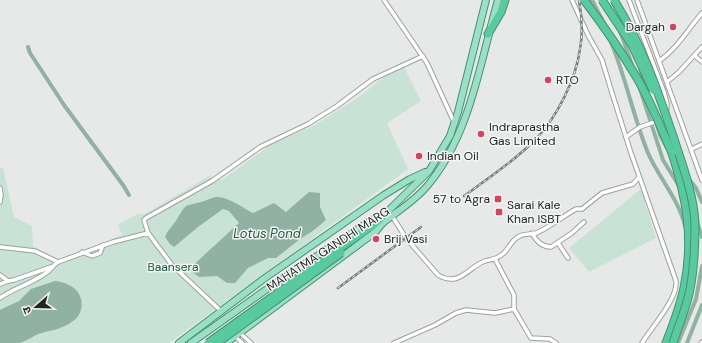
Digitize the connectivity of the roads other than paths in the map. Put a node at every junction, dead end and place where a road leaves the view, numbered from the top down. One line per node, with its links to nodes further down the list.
1 (384, 0): 16 (street)
2 (486, 0): 23 (main road, MAHATMA GANDHI MARG)
3 (498, 0): 14 (main road, MAHATMA GANDHI MARG)
4 (505, 0): 14 (highway)
5 (572, 0): 24 (street)
6 (584, 0): 27 (highway, bridge)
7 (602, 0): 27 (highway, bridge)
8 (614, 0): 13 (highway, bridge)
9 (618, 0): 13 (highway, bridge)
10 (629, 0): 22 (street)
11 (637, 0): 18 (street)
12 (702, 13): 18 (street)
13 (628, 23): 72 (highway, bridge)
14 (488, 34): 33 (main road, MAHATMA GANDHI MARG)
15 (702, 47): 17 (street)
16 (422, 56): 23 (street); 36 (street)
17 (695, 56): 19 (street); 20 (street)
18 (659, 61): 20 (street)
19 (702, 62)
20 (667, 82): 21 (street)
21 (674, 101): 22 (street); 26 (street)
22 (667, 104): 24 (street)
23 (454, 123): 28 (main road, MAHATMA GANDHI MARG)
24 (626, 137): 29 (street)
25 (702, 144): 26 (street)
26 (692, 149): 30 (street)
27 (672, 153): 71 (highway)
28 (429, 171): 33 (main road, MAHATMA GANDHI MARG); 56 (main road)
29 (639, 177): 37 (street); 70 (street)
30 (702, 180)
31 (0, 188): 32 (street)
32 (0, 202)
33 (390, 214): 35 (main road, MAHATMA GANDHI MARG); 38 (highway); 44 (street); 50 (main road, MAHATMA GANDHI MARG)
34 (584, 222): 39 (street)
35 (382, 223): 38 (highway); 54 (main road, MAHATMA GANDHI MARG)
36 (148, 233): 40 (street); 56 (street)
37 (532, 233): 39 (street); 44 (street)
38 (351, 243): 62 (highway, bridge); 63 (highway, bridge)
39 (558, 243): 43 (street)
40 (103, 245): 42 (street); 42 (street)
41 (0, 247): 45 (street)
42 (82, 252): 45 (street)
43 (568, 258)
44 (495, 259): 55 (street)
45 (58, 262): 46 (street)
46 (51, 267): 48 (street); 51 (street)
47 (0, 276): 48 (street)
48 (8, 281): 49 (street)
49 (0, 284)
50 (267, 289): 54 (main road); 57 (main road, MAHATMA GANDHI MARG)
51 (9, 292): 52 (street); 53 (street)
52 (0, 294)
53 (0, 298)
54 (279, 305): 58 (main road, MAHATMA GANDHI MARG)
55 (514, 309): 59 (street); 67 (street)
56 (221, 311): 60 (main road)
57 (224, 319): 58 (street); 58 (street); 61 (main road, MAHATMA GANDHI MARG)
58 (238, 335): 64 (main road, MAHATMA GANDHI MARG); 65 (street); 66 (street)
59 (534, 338): 68 (street); 69 (street)
60 (179, 343)
61 (191, 343)
62 (208, 343)
63 (217, 343)
64 (226, 343)
65 (242, 343)
66 (251, 343)
67 (394, 343)
68 (530, 343)
69 (556, 343)
70 (642, 343)
71 (666, 343)
72 (673, 343)

